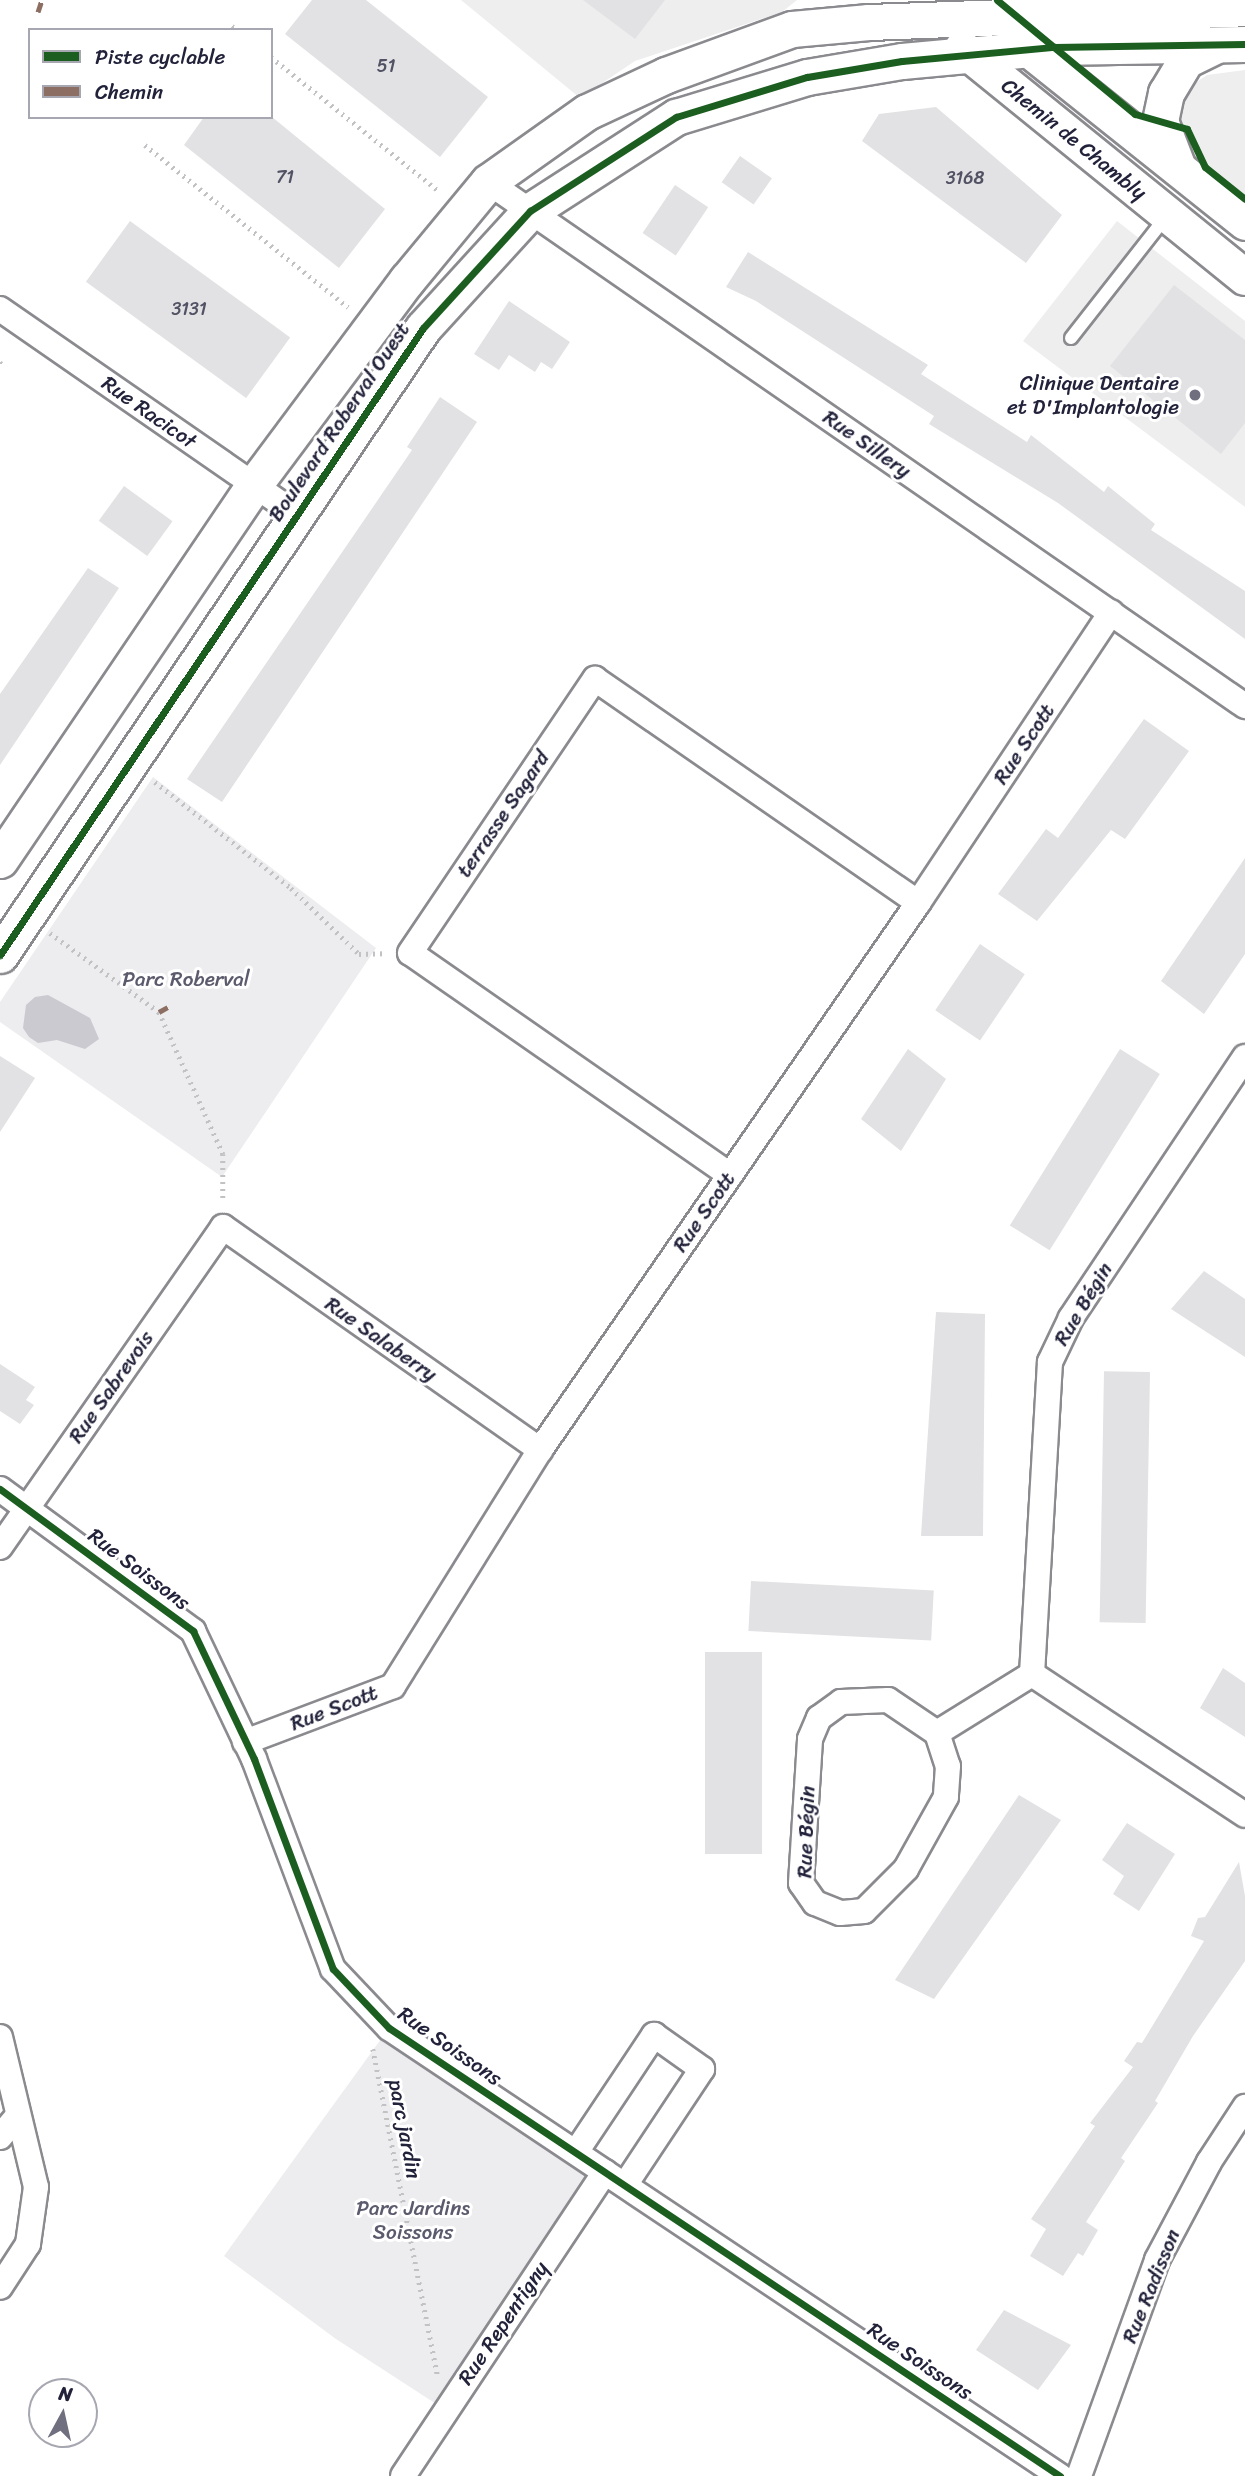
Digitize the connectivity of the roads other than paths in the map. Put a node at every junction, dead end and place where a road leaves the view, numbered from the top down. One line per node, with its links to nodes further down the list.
1 (815, 0): 5 (street)
2 (1245, 8): 3 (street, Boulevard Roberval Ouest)
3 (978, 9): 4 (street, Boulevard Roberval Ouest); 7 (street, Chemin de Chambly)
4 (916, 10): 5 (street, Boulevard Roberval Ouest); 8 (street, Chemin de Chambly)
5 (792, 29): 10 (street, Boulevard Roberval Ouest)
6 (1231, 44): 7 (street, Boulevard Roberval Ouest); 9 (street)
7 (1030, 50): 8 (street, Boulevard Roberval Ouest); 9 (street, Chemin de Chambly)
8 (969, 54): 11 (street, Boulevard Roberval Ouest); 12 (street, Chemin de Chambly)
9 (1178, 168): 13 (street, Chemin de Chambly)
10 (488, 182): 11 (street, Rue Sillery); 17 (street, Boulevard Roberval Ouest)
11 (530, 211): 18 (street, Boulevard Roberval Ouest); 19 (street, Rue Sillery)
12 (1168, 214): 14 (street, Chemin de Chambly); 16 (lane)
13 (1245, 222)
14 (1245, 277)
15 (0, 310): 17 (street, Rue Racicot)
16 (1071, 338)
17 (254, 485): 18 (street, Rue Racicot); 21 (street, Boulevard Roberval Ouest)
18 (298, 515): 23 (street, Boulevard Roberval Ouest)
19 (1111, 612): 20 (street, Rue Sillery); 22 (street, Rue Scott)
20 (1245, 706)
21 (0, 860)
22 (918, 903): 25 (street, Rue Scott); 25 (street, terrasse Sagard)
23 (0, 955)
24 (1245, 1057): 31 (street, Rue Bégin)
25 (730, 1175): 27 (street, Rue Scott)
26 (223, 1227): 27 (street, Rue Salaberry); 29 (street, Rue Sabrevois)
27 (540, 1450): 33 (street, Rue Scott)
28 (0, 1489): 29 (street, Rue Soissons)
29 (28, 1506): 30 (street, Rue Sabrevois); 33 (street, Rue Soissons)
30 (0, 1547)
31 (1032, 1674): 32 (street); 34 (street)
32 (937, 1733): 32 (street, Rue Bégin)
33 (246, 1742): 39 (street, Rue Soissons)
34 (1245, 1815)
35 (0, 2037): 37 (street)
36 (1245, 2107): 44 (street, Rue Radisson)
37 (17, 2117): 38 (street); 41 (street)
38 (0, 2137)
39 (576, 2152): 40 (street, Rue Soissons); 40 (street)
40 (615, 2179): 42 (street, Rue Repentigny); 43 (street, Rue Soissons)
41 (0, 2287)
42 (403, 2476)
43 (1060, 2476)
44 (1079, 2476)

